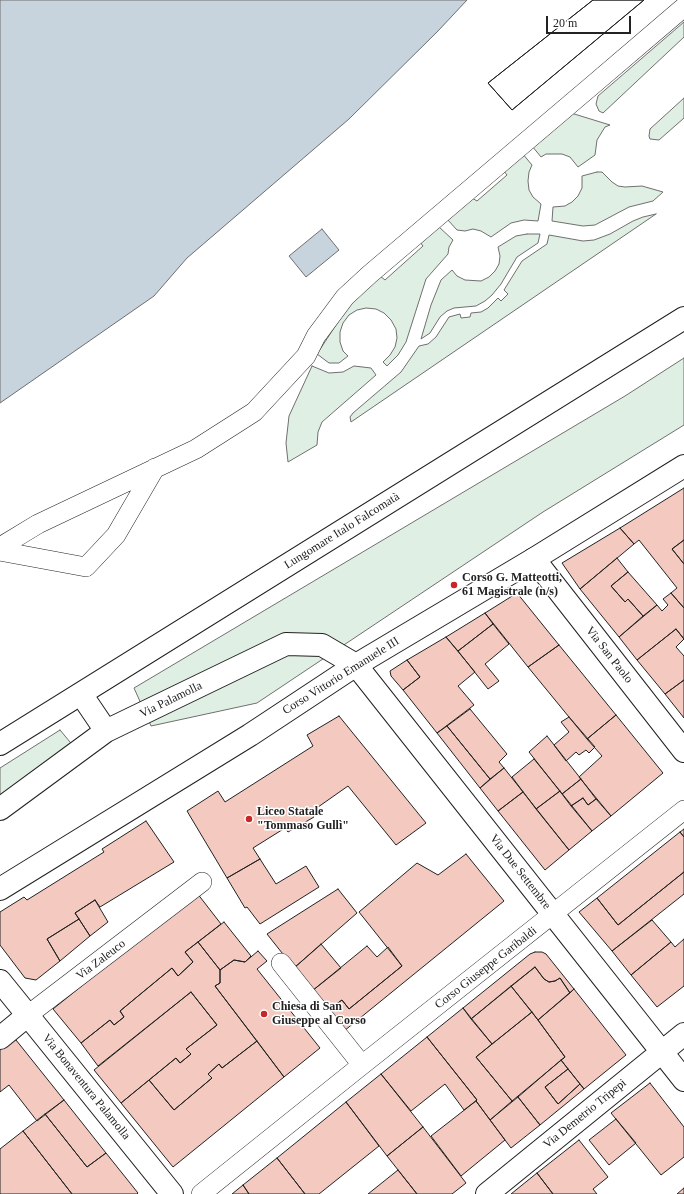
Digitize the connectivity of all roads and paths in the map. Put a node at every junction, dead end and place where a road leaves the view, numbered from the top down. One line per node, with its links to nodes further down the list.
1 (684, 7): 4 (street)
2 (684, 318): 9 (street, Lungomare Italo Falcomatà)
3 (684, 466): 7 (street, Corso Vittorio Emanuele III)
4 (154, 468): 5 (street); 6 (street)
5 (0, 548)
6 (0, 551)
7 (534, 560): 8 (street, Corso Vittorio Emanuele III); 12 (street, Via San Paolo)
8 (356, 665): 10 (street, Via Palamolla); 16 (street, Corso Vittorio Emanuele III); 17 (street, Via Due Settembre)
9 (81, 694): 10 (street); 11 (street, Lungomare Italo Falcomatà)
10 (106, 731): 13 (street, Via Palamolla)
11 (0, 744)
12 (684, 751)
13 (0, 809)
14 (684, 810): 17 (street, Corso Giuseppe Garibaldi)
15 (202, 882): 20 (street, Via Zaleuco)
16 (0, 889)
17 (553, 914): 23 (street, Via Due Settembre); 24 (street, Corso Giuseppe Garibaldi)
18 (281, 964): 24 (street)
19 (0, 981): 20 (street, Via Bonaventura Palamolla)
20 (28, 1016): 22 (street, Via Zaleuco); 26 (street, Via Bonaventura Palamolla)
21 (684, 1034): 23 (street, Via Demetrio Tripepi)
22 (0, 1038)
23 (662, 1052): 25 (street, Via Due Settembre); 28 (street, Via Demetrio Tripepi)
24 (362, 1065): 27 (street, Corso Giuseppe Garibaldi)
25 (684, 1080)
26 (172, 1194)
27 (201, 1194)
28 (487, 1194)

